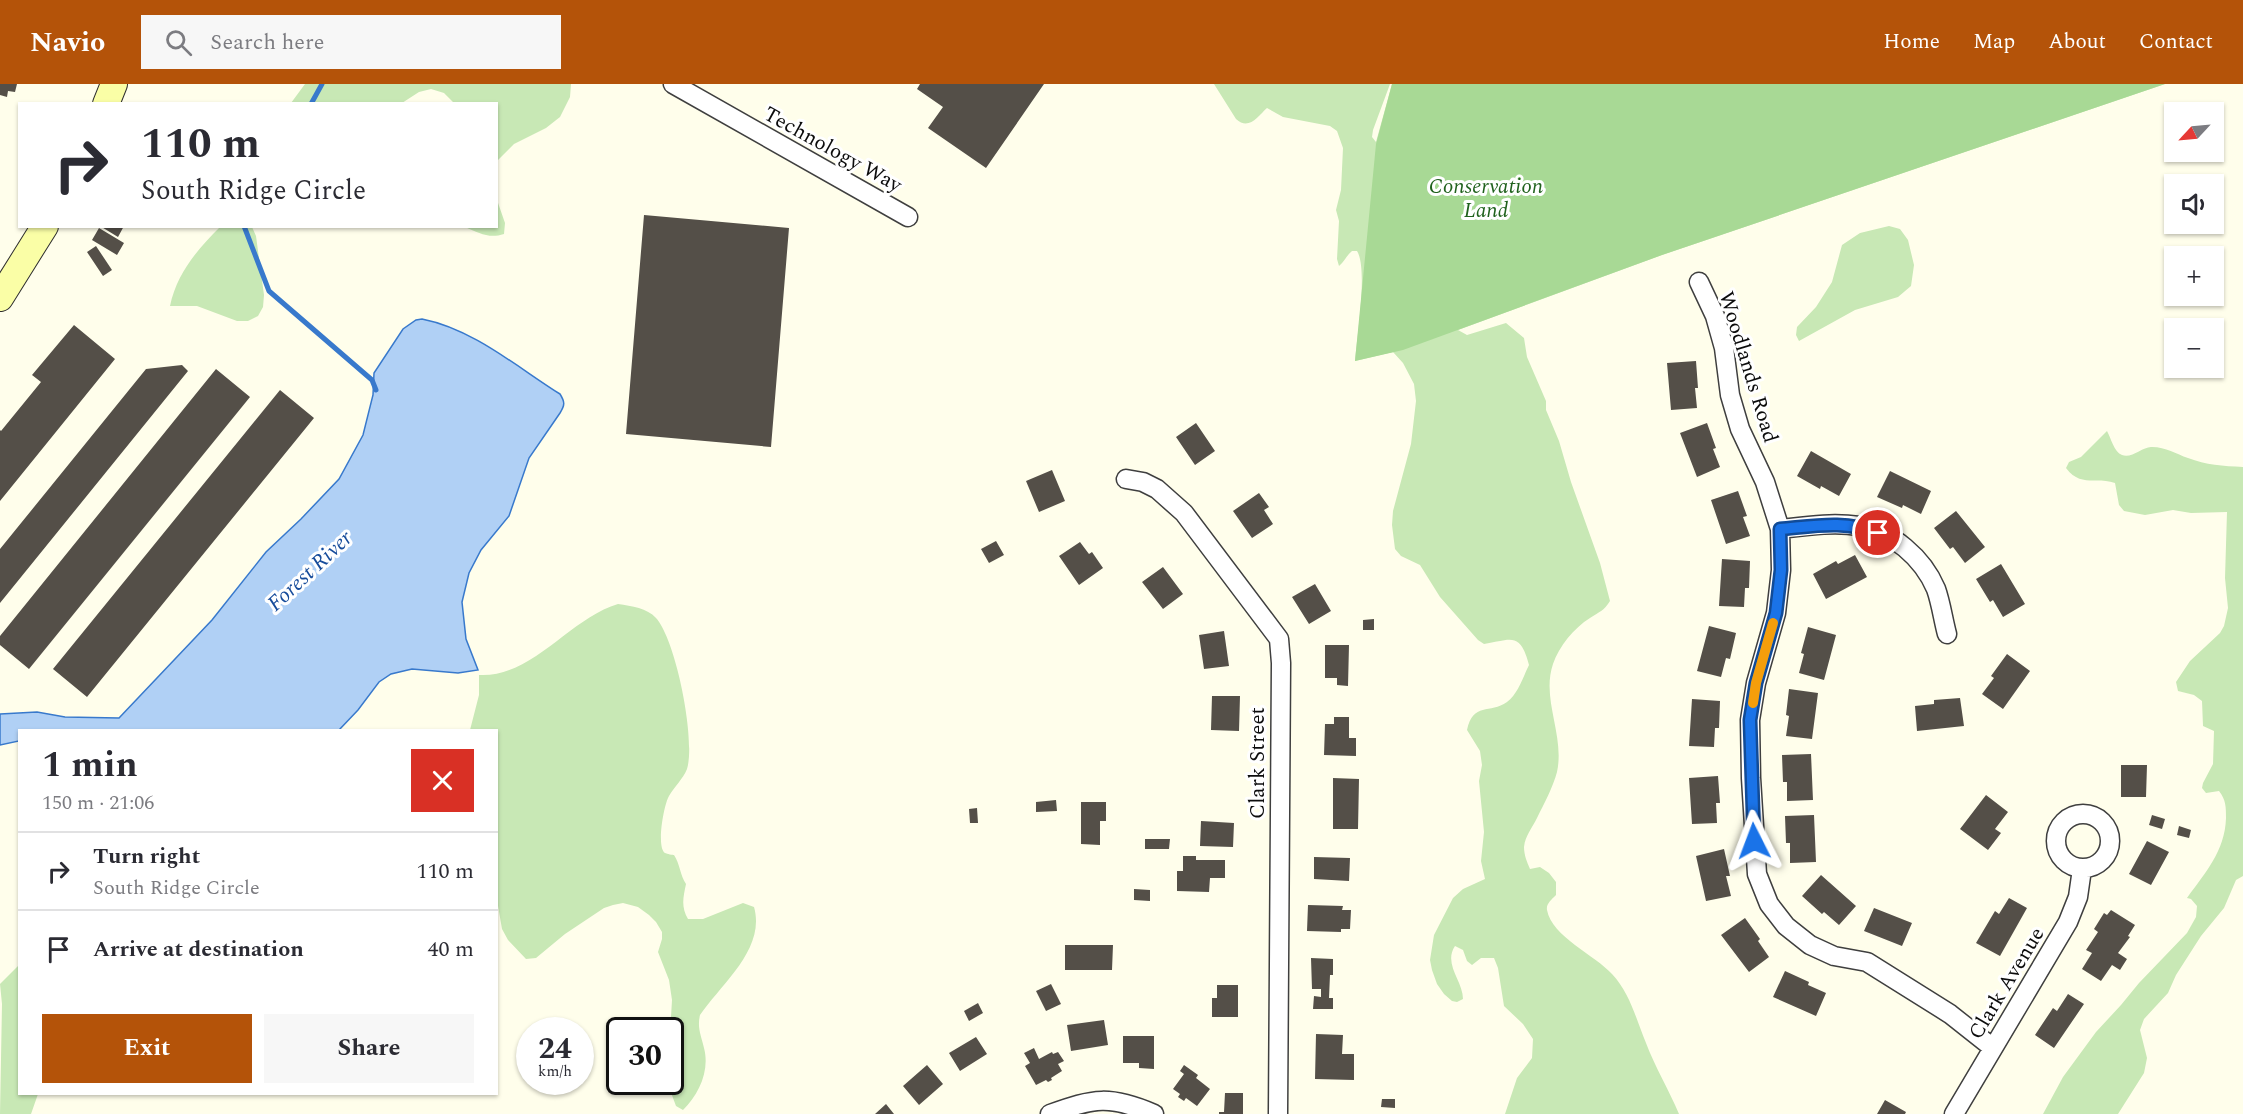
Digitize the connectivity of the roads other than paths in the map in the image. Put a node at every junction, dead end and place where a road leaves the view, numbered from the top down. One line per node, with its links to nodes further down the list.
1 (114, 84): 3 (street)
2 (673, 84): 4 (street, Technology Way)
3 (107, 102)
4 (908, 217)
5 (44, 228): 7 (street)
6 (1699, 282): 9 (street, Woodlands Road)
7 (0, 298)
8 (1126, 479): 15 (street, Clark Street)
9 (1780, 529): 10 (street); 12 (street, Woodlands Road)
10 (1947, 634)
11 (2082, 869): 12 (street, Clark Avenue)
12 (1993, 1048): 16 (street, Clark Avenue)
13 (1050, 1114): 14 (street)
14 (1154, 1114)
15 (1278, 1114)
16 (1954, 1114)

